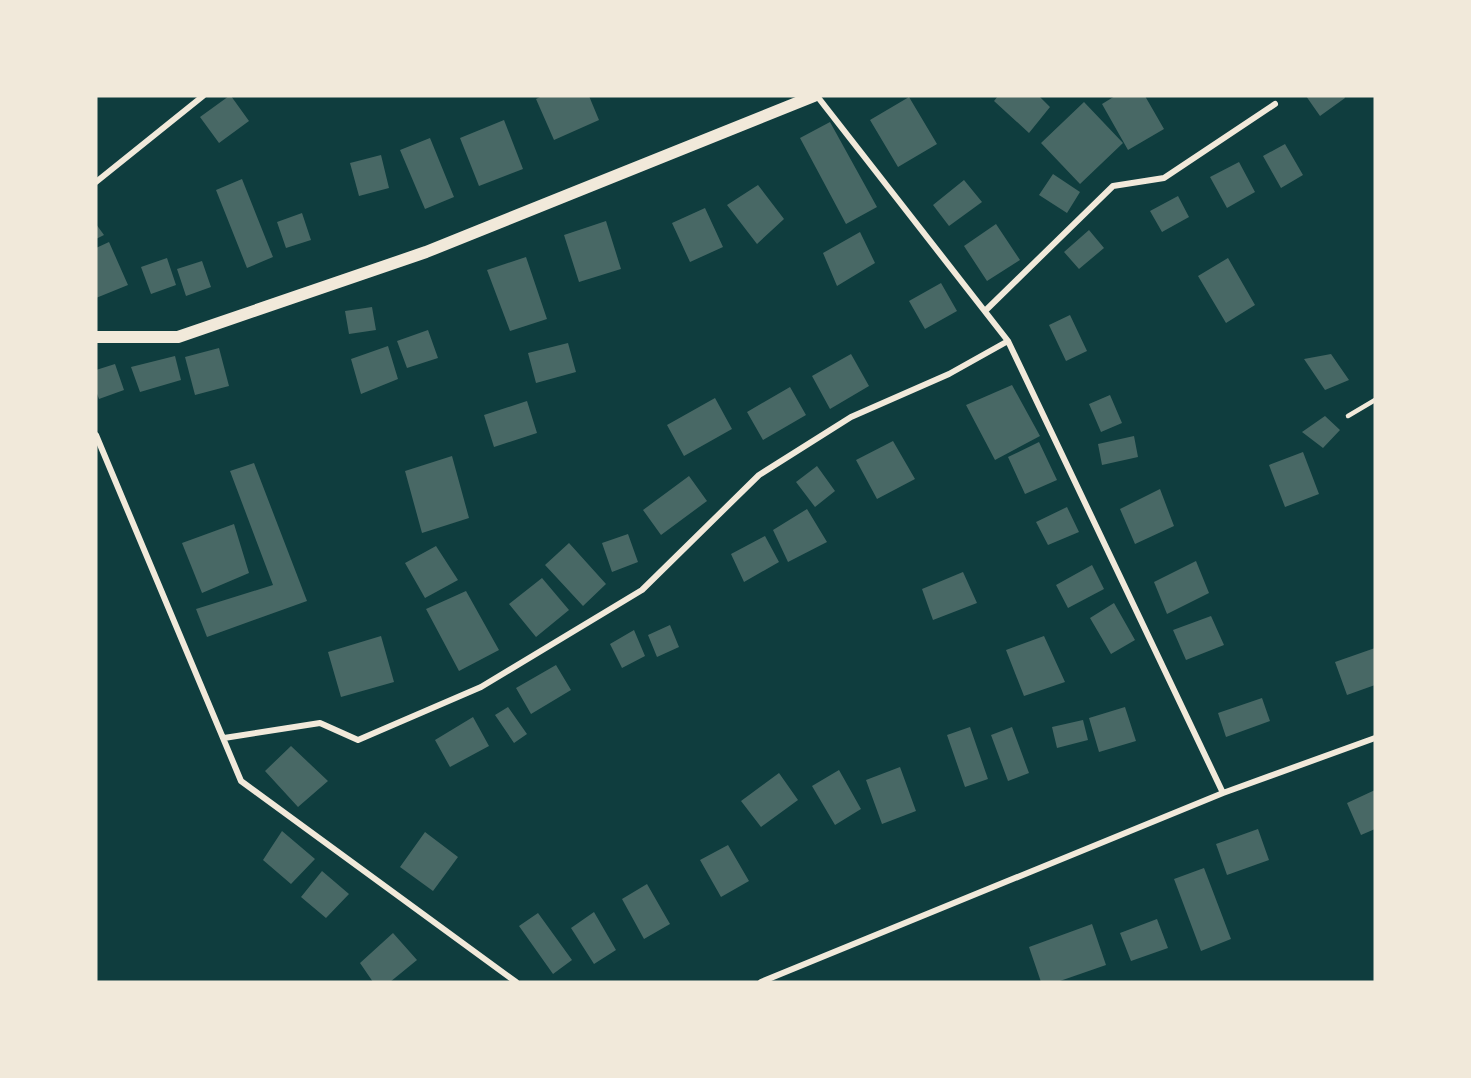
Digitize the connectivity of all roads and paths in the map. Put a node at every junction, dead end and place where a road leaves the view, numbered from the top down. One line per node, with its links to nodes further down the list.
1 (203, 96): 4 (street)
2 (815, 96): 5 (street); 6 (main road)
3 (1275, 104): 5 (street)
4 (96, 182)
5 (985, 311): 7 (street)
6 (96, 338)
7 (1008, 341): 11 (street); 13 (street)
8 (1375, 400): 9 (lane)
9 (1348, 416)
10 (96, 435): 11 (street)
11 (224, 738): 14 (street)
12 (1375, 738): 13 (street)
13 (1223, 793): 15 (street)
14 (516, 982)
15 (761, 982)

